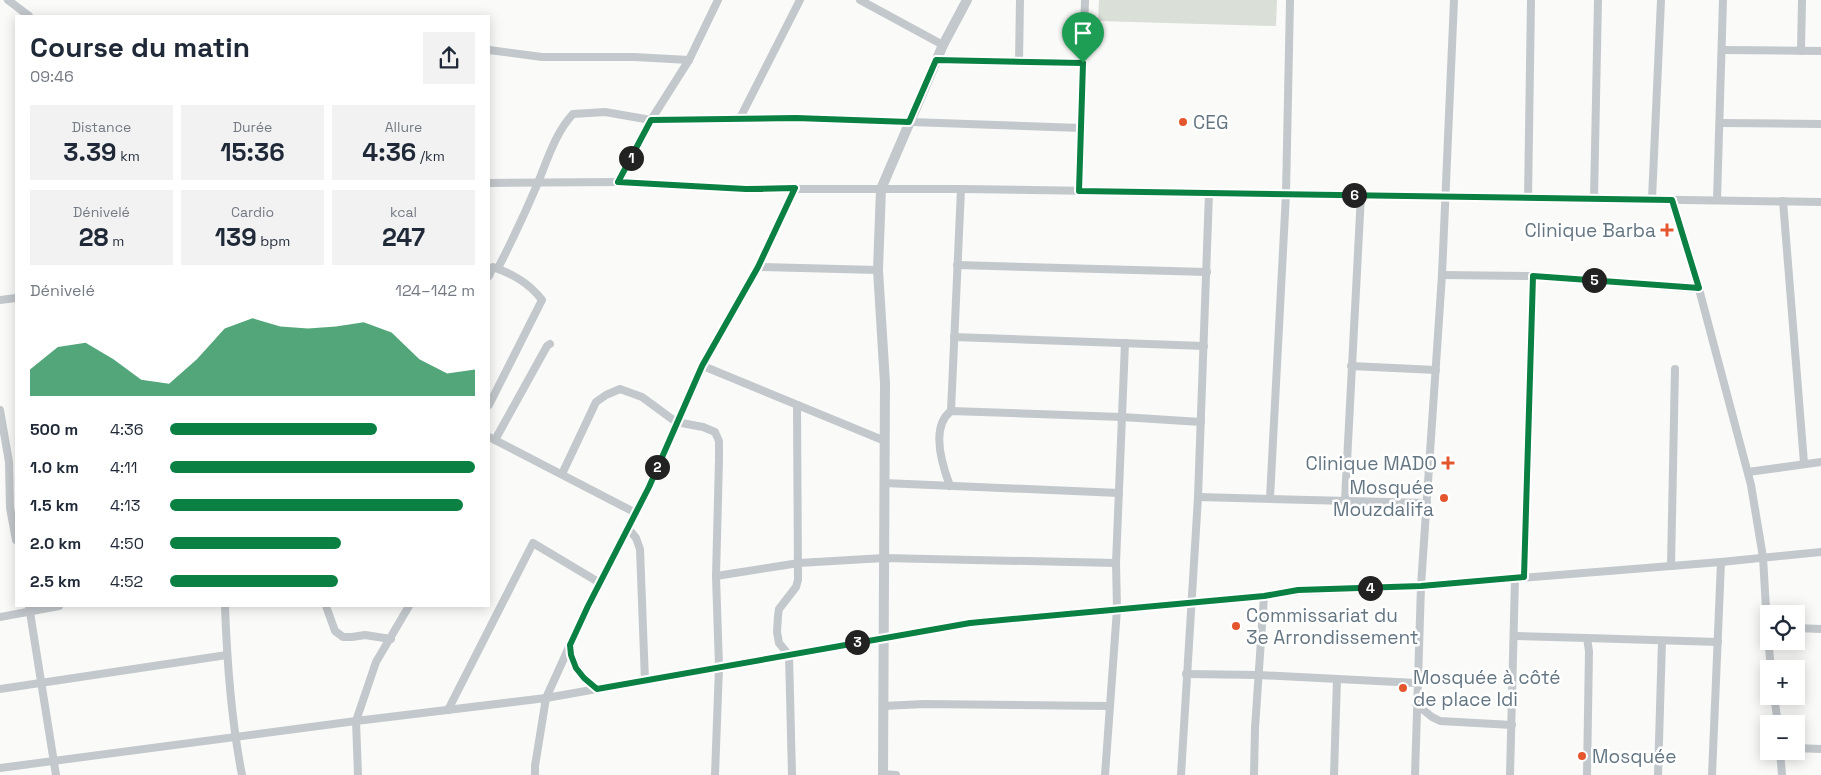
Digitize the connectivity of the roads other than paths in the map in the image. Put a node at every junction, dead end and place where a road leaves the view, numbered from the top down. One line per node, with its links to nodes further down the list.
1 (8, 0): 15 (street)
2 (718, 0): 21 (street)
3 (800, 0): 25 (street)
4 (860, 0): 16 (street)
5 (967, 0): 16 (street)
6 (1020, 0): 23 (street)
7 (1085, 0): 24 (street)
8 (1290, 0): 39 (street)
9 (1454, 0): 41 (street)
10 (1531, 0): 42 (street)
11 (1598, 0): 43 (street)
12 (1661, 0): 44 (street)
13 (1723, 0): 18 (street)
14 (1802, 0): 19 (street)
15 (28, 15)
16 (943, 45): 22 (street)
17 (490, 50): 21 (street)
18 (1722, 50): 19 (street); 28 (street)
19 (1802, 51): 20 (street)
20 (1821, 51)
21 (689, 60): 26 (street)
22 (936, 60): 23 (street); 27 (street)
23 (1019, 61): 24 (street)
24 (1083, 63): 30 (street)
25 (740, 118): 26 (street); 27 (street)
26 (651, 120): 31 (street); 32 (street)
27 (909, 122): 30 (street); 35 (street)
28 (1720, 123): 29 (street); 46 (street)
29 (1821, 124)
30 (1081, 128): 37 (street)
31 (538, 182): 32 (street); 33 (street); 51 (street)
32 (618, 182): 34 (street)
33 (490, 184)
34 (795, 188): 35 (street); 50 (street)
35 (880, 189): 36 (street); 52 (street)
36 (961, 189): 37 (street); 49 (street)
37 (1079, 191): 38 (street)
38 (1209, 193): 39 (street); 53 (street)
39 (1286, 194): 40 (street); 87 (street)
40 (1361, 195): 41 (street); 65 (street)
41 (1446, 196): 42 (street); 55 (street)
42 (1528, 198): 43 (street)
43 (1594, 199): 44 (street)
44 (1652, 200): 45 (street)
45 (1672, 200): 46 (street); 57 (street)
46 (1717, 200): 47 (street)
47 (1783, 201): 48 (street); 80 (street)
48 (1821, 202)
49 (957, 265): 53 (street); 60 (street)
50 (758, 267): 52 (street); 64 (street)
51 (498, 268): 54 (street); 68 (street)
52 (878, 270): 76 (street)
53 (1207, 272): 63 (street)
54 (490, 274)
55 (1442, 275): 56 (street); 67 (street)
56 (1533, 276): 57 (street); 101 (street)
57 (1699, 288): 81 (street)
58 (15, 298): 59 (street)
59 (0, 300)
60 (954, 337): 61 (street); 71 (street)
61 (1125, 343): 63 (street); 72 (street)
62 (550, 344): 75 (street)
63 (1204, 346): 74 (street)
64 (702, 366): 69 (street); 73 (street)
65 (1351, 366): 67 (street); 88 (street)
66 (1676, 369): 99 (street)
67 (1436, 370): 89 (street)
68 (490, 403)
69 (797, 405): 76 (street); 97 (street)
70 (0, 410): 78 (street)
71 (951, 411): 72 (street); 84 (street)
72 (1122, 417): 74 (street); 85 (street)
73 (676, 422): 82 (street); 90 (street); 100 (street)
74 (1201, 422): 86 (street)
75 (492, 438): 82 (street)
76 (884, 440): 83 (street)
77 (15, 445): 78 (street)
78 (7, 447): 92 (street)
79 (1821, 462): 80 (street)
80 (1804, 463): 81 (street)
81 (1748, 472): 94 (street)
82 (562, 474): 90 (street)
83 (884, 482): 84 (street); 95 (street)
84 (950, 486): 85 (street)
85 (1119, 493): 98 (street)
86 (1198, 497): 87 (street); 106 (street)
87 (1270, 498): 88 (street)
88 (1345, 500): 89 (street)
89 (1427, 503): 104 (street)
90 (636, 513): 91 (street)
91 (628, 528): 103 (street); 130 (street)
92 (15, 535)
93 (1821, 552): 94 (street)
94 (1763, 557): 96 (street); 107 (street)
95 (884, 558): 97 (street); 98 (street); 118 (street)
96 (1721, 562): 99 (street); 122 (street)
97 (799, 563): 100 (street); 125 (street)
98 (1116, 563): 113 (street)
99 (1671, 566): 101 (street)
100 (716, 576): 126 (street)
101 (1524, 577): 102 (street)
102 (1515, 578): 104 (street); 117 (street)
103 (600, 583): 123 (street); 139 (street)
104 (1421, 586): 105 (street); 131 (street)
105 (1264, 596): 106 (street); 128 (street)
106 (1191, 602): 113 (street); 127 (street)
107 (1766, 605)
108 (49, 607): 112 (street)
109 (225, 607): 124 (street)
110 (326, 607): 120 (street)
111 (408, 607): 120 (street)
112 (29, 609): 114 (street); 132 (street)
113 (1116, 609): 118 (street); 138 (street)
114 (0, 617)
115 (1805, 628): 116 (street)
116 (1821, 629)
117 (1514, 636): 119 (street); 141 (street)
118 (884, 638): 125 (street); 137 (street)
119 (1587, 638): 121 (street); 162 (street)
120 (391, 640): 140 (street)
121 (1662, 641): 122 (street); 163 (street)
122 (1718, 642): 164 (street)
123 (570, 645): 134 (street); 135 (street)
124 (227, 655): 132 (street); 142 (street)
125 (790, 655): 126 (street); 153 (street)
126 (718, 668): 130 (street); 152 (street)
127 (1186, 674): 128 (street); 157 (street)
128 (1259, 675): 129 (street); 158 (street)
129 (1337, 679): 131 (street); 159 (street)
130 (644, 681): 134 (street)
131 (1416, 683): 136 (street)
132 (41, 684): 133 (street); 145 (street)
133 (0, 689)
134 (597, 689): 135 (street)
135 (546, 698): 139 (street); 151 (street)
136 (1416, 704): 141 (street); 160 (street)
137 (883, 706): 138 (street); 154 (street)
138 (1108, 706): 156 (street)
139 (448, 710): 140 (street)
140 (356, 721): 142 (street); 150 (street)
141 (1512, 725): 161 (street)
142 (235, 738): 145 (street); 149 (street)
143 (1805, 748): 144 (street)
144 (1821, 749)
145 (54, 760): 147 (street); 148 (street)
146 (1781, 760): 165 (street)
147 (0, 768)
148 (56, 775)
149 (242, 775)
150 (358, 775)
151 (535, 775)
152 (714, 775)
153 (792, 775)
154 (883, 775): 155 (street)
155 (896, 775)
156 (1105, 775)
157 (1181, 775)
158 (1254, 775)
159 (1334, 775)
160 (1415, 775)
161 (1510, 775)
162 (1587, 775)
163 (1658, 775)
164 (1712, 775)
165 (1782, 775)

